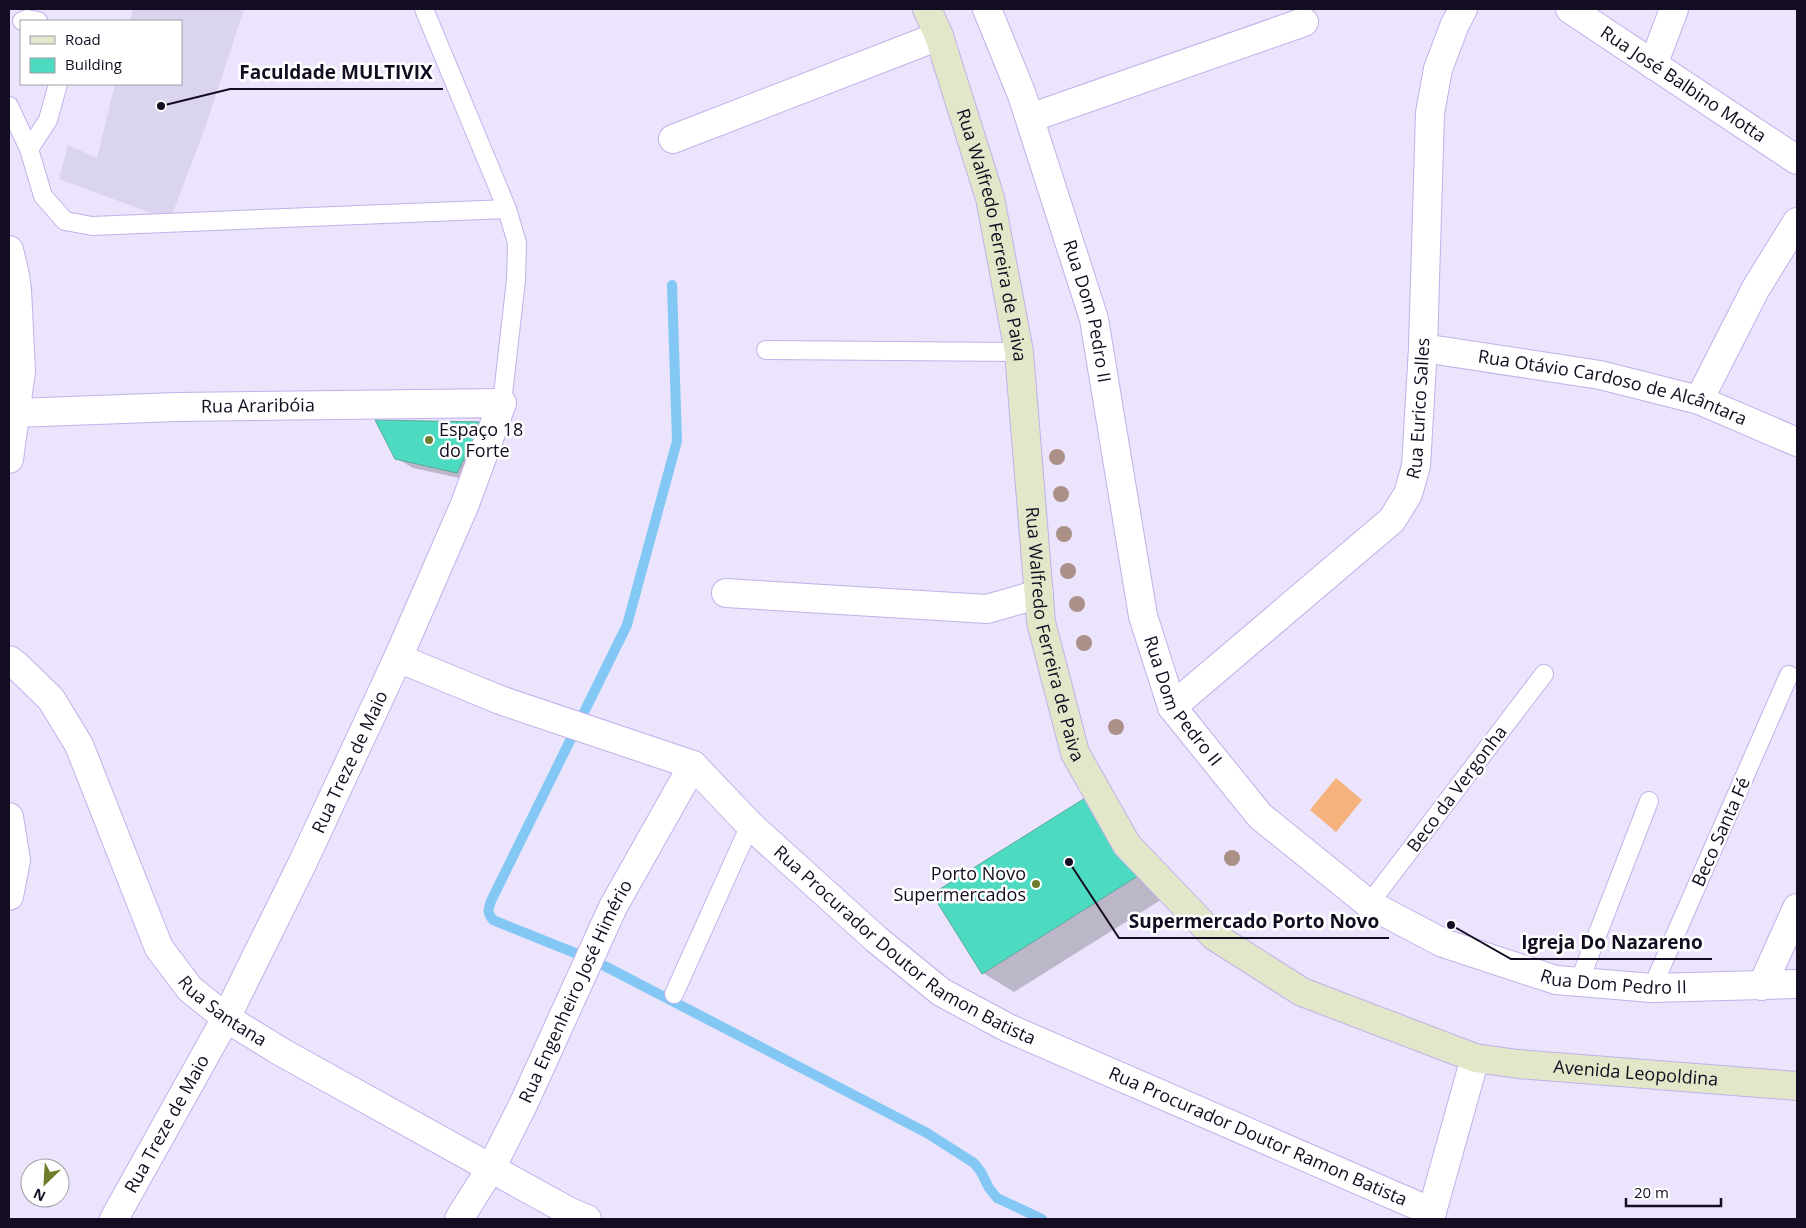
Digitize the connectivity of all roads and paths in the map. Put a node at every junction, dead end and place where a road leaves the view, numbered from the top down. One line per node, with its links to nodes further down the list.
1 (424, 9): 16 (lane, Rua Treze de Maio)
2 (927, 9): 8 (street, Rua Walfredo Ferreira de Paiva)
3 (987, 9): 12 (street, Rua Dom Pedro II)
4 (1463, 9): 19 (street, Rua Eurico Salles)
5 (1570, 9): 9 (street, Rua José Balbino Motta)
6 (1674, 9): 9 (street)
7 (1304, 22): 12 (street)
8 (939, 36): 13 (street); 21 (street, Rua Walfredo Ferreira de Paiva)
9 (1653, 65): 15 (street, Rua José Balbino Motta)
10 (58, 85): 14 (lane)
11 (9, 106): 14 (lane)
12 (1030, 118): 33 (street, Rua Dom Pedro II)
13 (673, 139)
14 (30, 149): 16 (lane)
15 (1797, 160)
16 (507, 209): 23 (lane, Rua Treze de Maio)
17 (1797, 222): 22 (street)
18 (11, 267): 24 (street)
19 (1423, 348): 22 (street, Rua Otávio Cardoso de Alcântara); 33 (street, Rua Eurico Salles)
20 (766, 350): 21 (lane)
21 (1019, 352): 28 (street, Rua Walfredo Ferreira de Paiva)
22 (1699, 400): 25 (street, Rua Otávio Cardoso de Alcântara)
23 (502, 403): 24 (street, Rua Araribóia); 29 (street, Rua Treze de Maio)
24 (16, 414): 26 (street)
25 (1797, 442)
26 (9, 459)
27 (726, 593): 28 (street)
28 (1039, 594): 47 (street, Rua Walfredo Ferreira de Paiva)
29 (398, 658): 34 (street, Rua Procurador Doutor Ramon Batista); 46 (street, Rua Treze de Maio)
30 (9, 660): 46 (street, Rua Santana)
31 (1544, 674): 39 (lane, Beco da Vergonha)
32 (1790, 675): 44 (lane, Beco Santa Fé)
33 (1172, 707): 39 (street, Rua Dom Pedro II)
34 (693, 764): 37 (street, Rua Procurador Doutor Ramon Batista); 49 (street, Rua Engenheiro José Himério)
35 (1649, 801): 41 (lane)
36 (9, 817): 38 (street)
37 (750, 825): 45 (lane); 50 (street, Rua Procurador Doutor Ramon Batista)
38 (9, 896)
39 (1369, 904): 41 (street, Rua Dom Pedro II)
40 (1797, 908): 43 (street)
41 (1579, 982): 44 (street, Rua Dom Pedro II)
42 (1797, 984): 43 (street, Rua Dom Pedro II)
43 (1762, 986): 44 (street, Rua Dom Pedro II)
44 (1652, 988)
45 (674, 994)
46 (226, 1018): 49 (street, Rua Santana); 51 (street, Rua Treze de Maio)
47 (1475, 1058): 48 (street, Avenida Leopoldina); 50 (street)
48 (1797, 1086)
49 (491, 1168): 52 (street, Rua Engenheiro José Himério); 53 (street, Rua Santana)
50 (1431, 1216)
51 (114, 1219)
52 (459, 1219)
53 (587, 1219)

